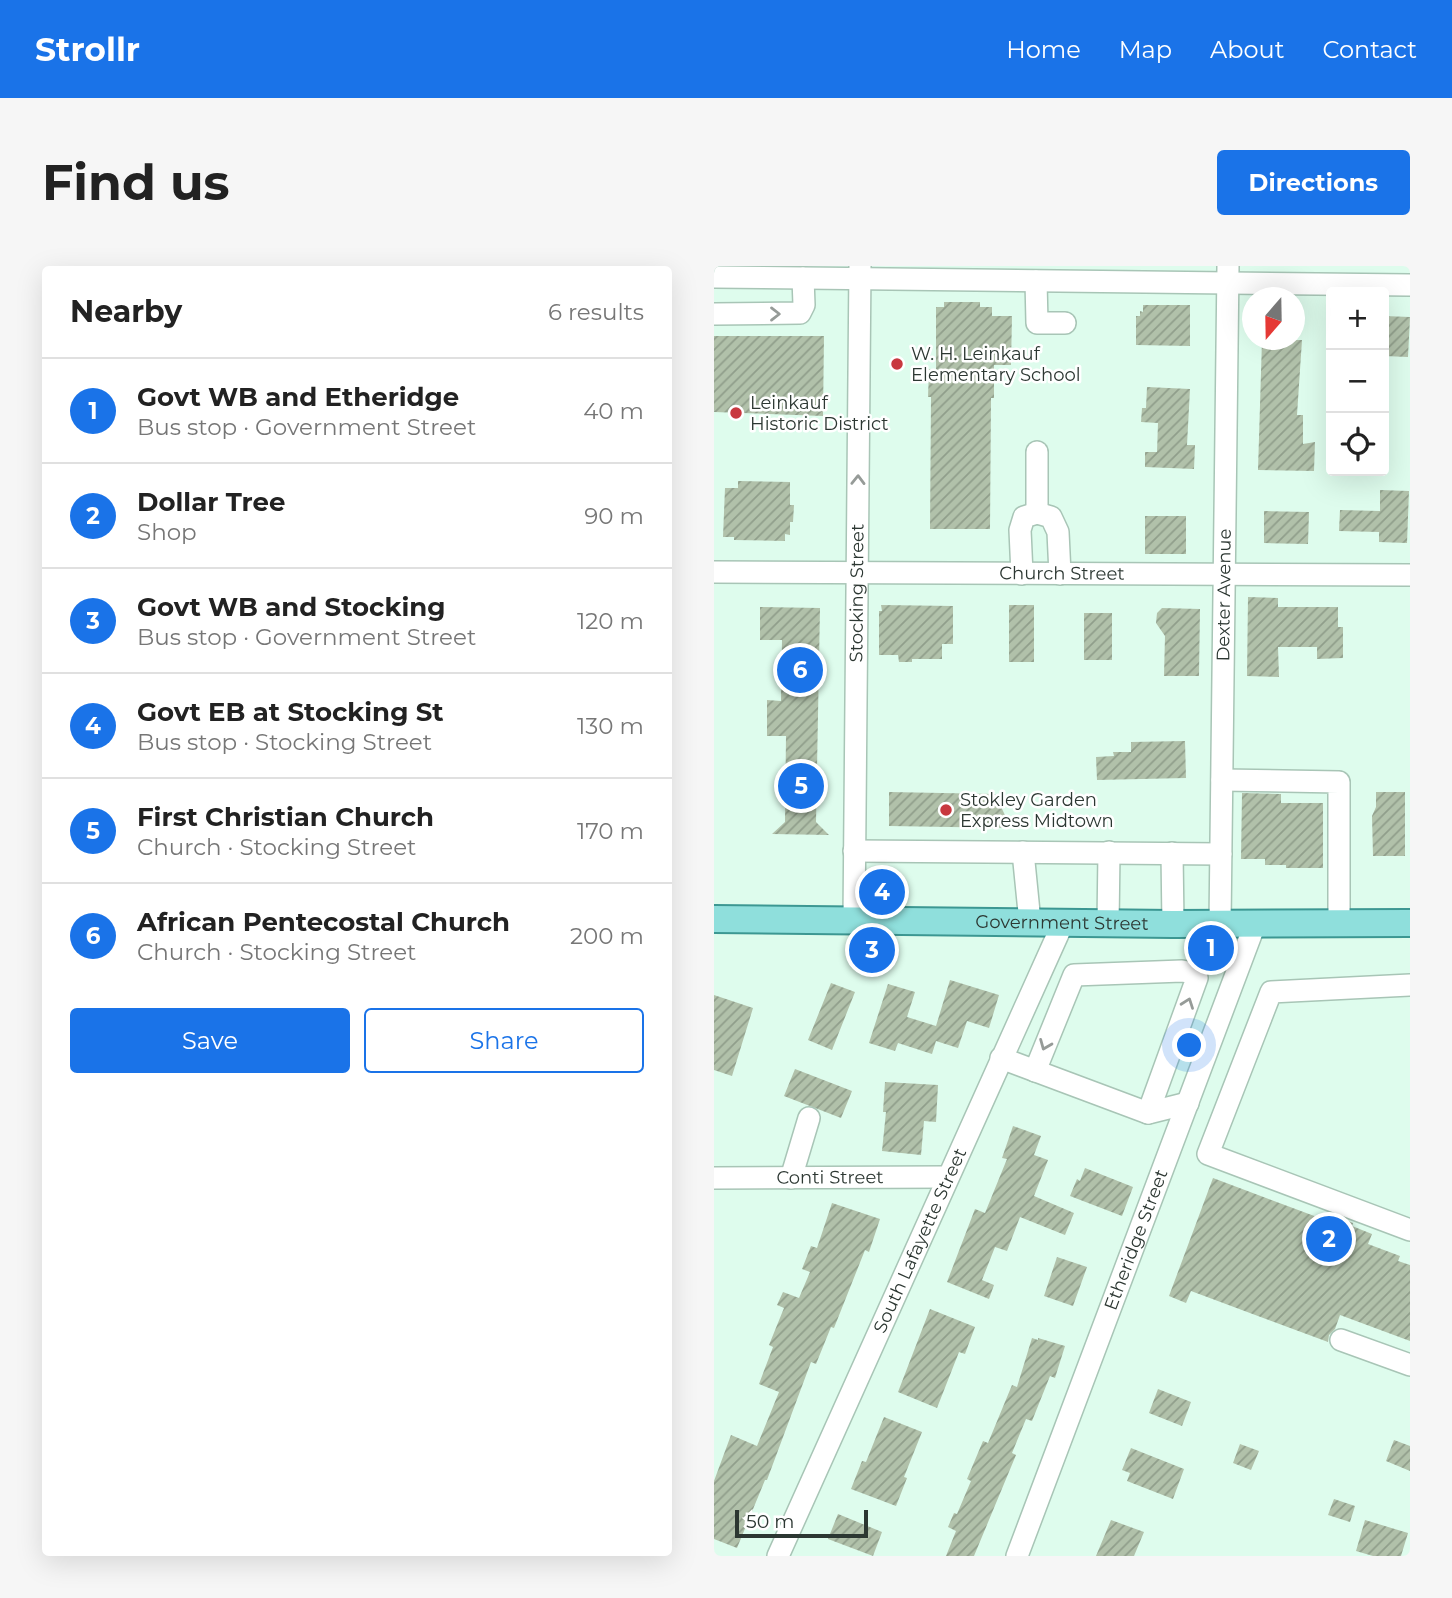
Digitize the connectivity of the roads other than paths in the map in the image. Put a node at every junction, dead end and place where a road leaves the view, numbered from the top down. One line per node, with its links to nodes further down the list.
1 (860, 272): 4 (street); 5 (street); 12 (street, Stocking Street, one-way to 1)
2 (1228, 274): 5 (street); 6 (street); 15 (street, Dexter Avenue)
3 (714, 277): 4 (street)
4 (803, 278): 7 (street, one-way to 4)
5 (1036, 281): 8 (street)
6 (1410, 285)
7 (714, 314)
8 (1065, 323)
9 (1037, 452): 10 (street)
10 (1037, 513): 13 (street); 14 (street)
11 (714, 572): 12 (street, Church Street)
12 (857, 573): 13 (street, Church Street); 18 (street, Stocking Street)
13 (1022, 574): 14 (street, Church Street)
14 (1060, 574): 15 (street, Church Street)
15 (1226, 575): 16 (street, Church Street); 17 (street, Dexter Avenue)
16 (1410, 575)
17 (1222, 780): 22 (street, Dexter Avenue); 27 (street)
18 (855, 851): 19 (street); 24 (street, Stocking Street)
19 (1023, 852): 20 (street); 25 (street)
20 (1108, 852): 21 (street); 29 (street)
21 (1172, 853): 22 (street); 30 (street)
22 (1221, 854): 31 (street, Dexter Avenue)
23 (714, 919): 24 (main road, Government Street)
24 (854, 920): 25 (main road, Government Street)
25 (1030, 922): 26 (main road, Government Street)
26 (1063, 923): 29 (main road, Government Street); 34 (street, South Lafayette Street)
27 (1339, 923): 28 (main road, Government Street); 32 (main road, Government Street)
28 (1410, 923)
29 (1108, 924): 30 (main road, Government Street)
30 (1173, 924): 31 (main road, Government Street)
31 (1220, 924): 32 (main road, Government Street)
32 (1255, 924): 36 (street, Etheridge Street)
33 (1410, 985): 42 (street)
34 (1001, 1058): 35 (street); 39 (street, South Lafayette Street)
35 (1035, 1071): 37 (street); 37 (street, one-way to 35)
36 (1188, 1103): 37 (street); 46 (street, Etheridge Street)
37 (1148, 1113)
38 (809, 1118): 41 (street)
39 (947, 1177): 41 (street, Conti Street); 45 (street, South Lafayette Street)
40 (714, 1178): 41 (street, Conti Street)
41 (791, 1178)
42 (1410, 1230)
43 (1341, 1340): 44 (street)
44 (1410, 1365)
45 (778, 1556)
46 (1017, 1556)

